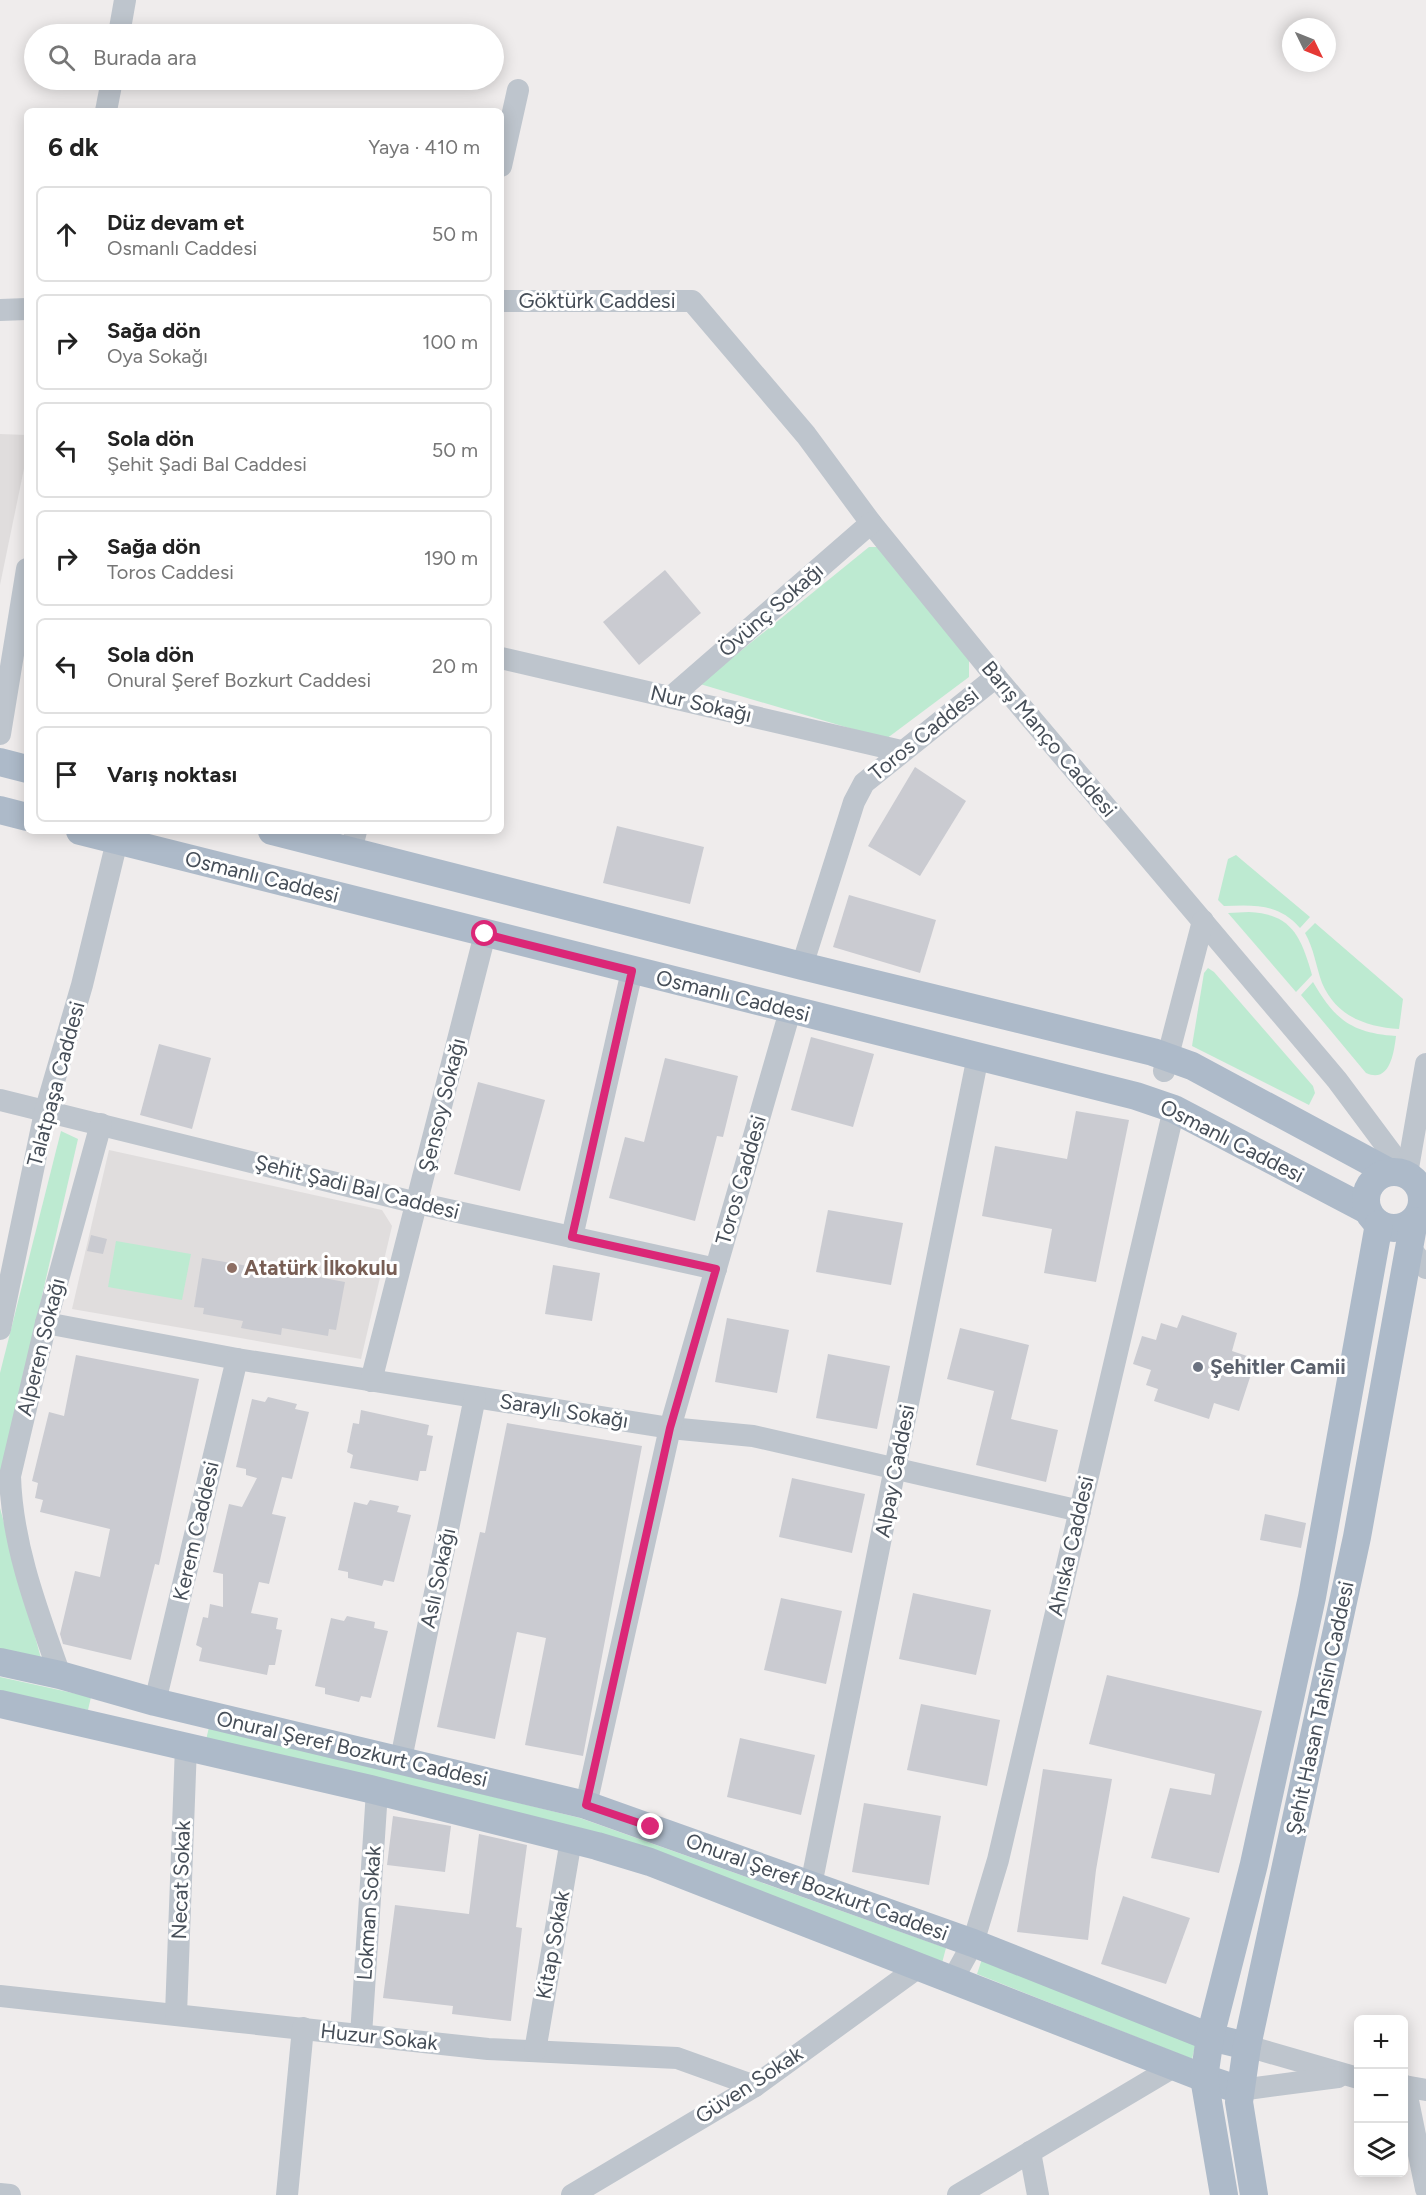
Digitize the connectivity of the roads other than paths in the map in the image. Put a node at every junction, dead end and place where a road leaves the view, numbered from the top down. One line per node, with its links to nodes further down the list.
1 (125, 0): 2 (street)
2 (121, 24)
3 (110, 90): 5 (street)
4 (518, 90): 6 (street)
5 (107, 108)
6 (504, 153)
7 (504, 301): 8 (street, Göktürk Caddesi)
8 (692, 301): 11 (street, Barış Manço Caddesi)
9 (24, 309): 10 (street)
10 (0, 310)
11 (871, 523): 14 (street, Barış Manço Caddesi); 15 (street, Övünç Sokağı)
12 (24, 587): 16 (street)
13 (504, 659): 15 (street, Nur Sokağı)
14 (996, 677): 17 (street, Toros Caddesi); 26 (street, Barış Manço Caddesi)
15 (671, 697): 17 (street, Nur Sokağı)
16 (0, 734)
17 (901, 751): 28 (street, Toros Caddesi)
18 (0, 762): 19 (main road)
19 (24, 768)
20 (0, 810): 21 (main road)
21 (24, 816)
22 (91, 834): 24 (main road, Osmanlı Caddesi)
23 (296, 834): 25 (main road)
24 (117, 841): 27 (main road, Osmanlı Caddesi); 36 (street, Talatpaşa Caddesi)
25 (353, 841): 28 (main road)
26 (1203, 921): 33 (street); 38 (street, Barış Manço Caddesi)
27 (485, 934): 29 (main road, Osmanlı Caddesi); 39 (street, Şensoy Sokağı)
28 (802, 966): 33 (main road)
29 (632, 971): 30 (main road, Osmanlı Caddesi); 41 (street)
30 (790, 1011): 31 (main road, Osmanlı Caddesi); 43 (street, Toros Caddesi)
31 (978, 1056): 35 (main road, Osmanlı Caddesi); 50 (street, Alpay Caddesi)
32 (1426, 1064): 38 (street)
33 (1174, 1065): 35 (main road); 35 (main road); 38 (main road)
34 (0, 1100): 36 (street, Şehit Şadi Bal Caddesi)
35 (1174, 1108): 40 (main road, Osmanlı Caddesi); 51 (street, Ahıska Caddesi)
36 (45, 1112): 37 (street, Şehit Şadi Bal Caddesi); 45 (street, Talatpaşa Caddesi)
37 (101, 1124): 39 (street, Şehit Şadi Bal Caddesi); 44 (street, Alperen Sokağı)
38 (1398, 1173): 40 (main road, Şehit Hasan Tahsin Caddesi); 42 (main road, Şehit Hasan Tahsin Caddesi)
39 (417, 1203): 41 (street, Şehit Şadi Bal Caddesi); 47 (street, Şensoy Sokağı)
40 (1373, 1217): 42 (main road); 69 (main road, Şehit Hasan Tahsin Caddesi)
41 (572, 1237): 43 (street, Şehit Şadi Bal Caddesi)
42 (1416, 1245): 70 (main road, Şehit Hasan Tahsin Caddesi)
43 (716, 1269): 49 (street, Toros Caddesi)
44 (46, 1323): 46 (street, Saraylı Sokağı); 53 (street, Alperen Sokağı)
45 (0, 1329)
46 (237, 1359): 47 (street, Saraylı Sokağı); 54 (street, Kerem Caddesi)
47 (371, 1381): 48 (street, Saraylı Sokağı)
48 (475, 1397): 49 (street, Saraylı Sokağı); 57 (street, Aslı Sokağı)
49 (670, 1428): 50 (street, Saraylı Sokağı); 59 (street, Toros Caddesi)
50 (895, 1468): 51 (street, Saraylı Sokağı); 61 (street, Alpay Caddesi)
51 (1080, 1511): 62 (street, Ahıska Caddesi)
52 (0, 1662): 53 (main road, Onural Şeref Bozkurt Caddesi)
53 (60, 1675): 54 (main road, Onural Şeref Bozkurt Caddesi)
54 (155, 1702): 57 (main road, Onural Şeref Bozkurt Caddesi)
55 (0, 1704): 56 (main road, Onural Şeref Bozkurt Caddesi)
56 (186, 1746): 58 (main road, Onural Şeref Bozkurt Caddesi); 66 (street, Necat Sokak)
57 (401, 1759): 59 (main road, Onural Şeref Bozkurt Caddesi)
58 (377, 1791): 60 (main road, Onural Şeref Bozkurt Caddesi); 68 (street, Lokman Sokak)
59 (586, 1805): 61 (main road, Onural Şeref Bozkurt Caddesi)
60 (571, 1839): 63 (main road, Onural Şeref Bozkurt Caddesi); 71 (street, Kitap Sokak)
61 (811, 1885): 62 (main road, Onural Şeref Bozkurt Caddesi)
62 (973, 1943): 64 (street, Ahıska Caddesi); 69 (main road, Onural Şeref Bozkurt Caddesi)
63 (920, 1965): 64 (main road, Onural Şeref Bozkurt Caddesi); 75 (street, Güven Sokak)
64 (953, 1979): 72 (main road, Onural Şeref Bozkurt Caddesi)
65 (0, 1996): 66 (street, Huzur Sokak)
66 (176, 2014): 67 (street, Huzur Sokak)
67 (303, 2028): 68 (street, Huzur Sokak); 83 (street)
68 (361, 2035): 71 (street, Huzur Sokak)
69 (1210, 2037): 70 (main road, Onural Şeref Bozkurt Caddesi); 74 (main road, Şehit Hasan Tahsin Caddesi)
70 (1247, 2046): 73 (street, Onural Şeref Bozkurt Caddesi); 77 (main road, Şehit Hasan Tahsin Caddesi)
71 (535, 2051): 75 (street, Huzur Sokak)
72 (1175, 2066): 74 (main road, Onural Şeref Bozkurt Caddesi); 78 (street)
73 (1352, 2077): 77 (street, Onural Şeref Bozkurt Caddesi)
74 (1204, 2078): 77 (main road, Onural Şeref Bozkurt Caddesi); 87 (main road, Şehit Hasan Tahsin Caddesi)
75 (755, 2086): 79 (street, Güven Sokak)
76 (1411, 2087): 80 (street)
77 (1240, 2090): 88 (main road, Şehit Hasan Tahsin Caddesi)
78 (1030, 2152): 85 (street); 86 (street)
79 (599, 2188): 84 (street, Güven Sokak)
80 (1426, 2189)
81 (0, 2194): 82 (street)
82 (10, 2195)
83 (287, 2195)
84 (572, 2195)
85 (958, 2195)
86 (1038, 2195)
87 (1224, 2195)
88 (1254, 2195)

